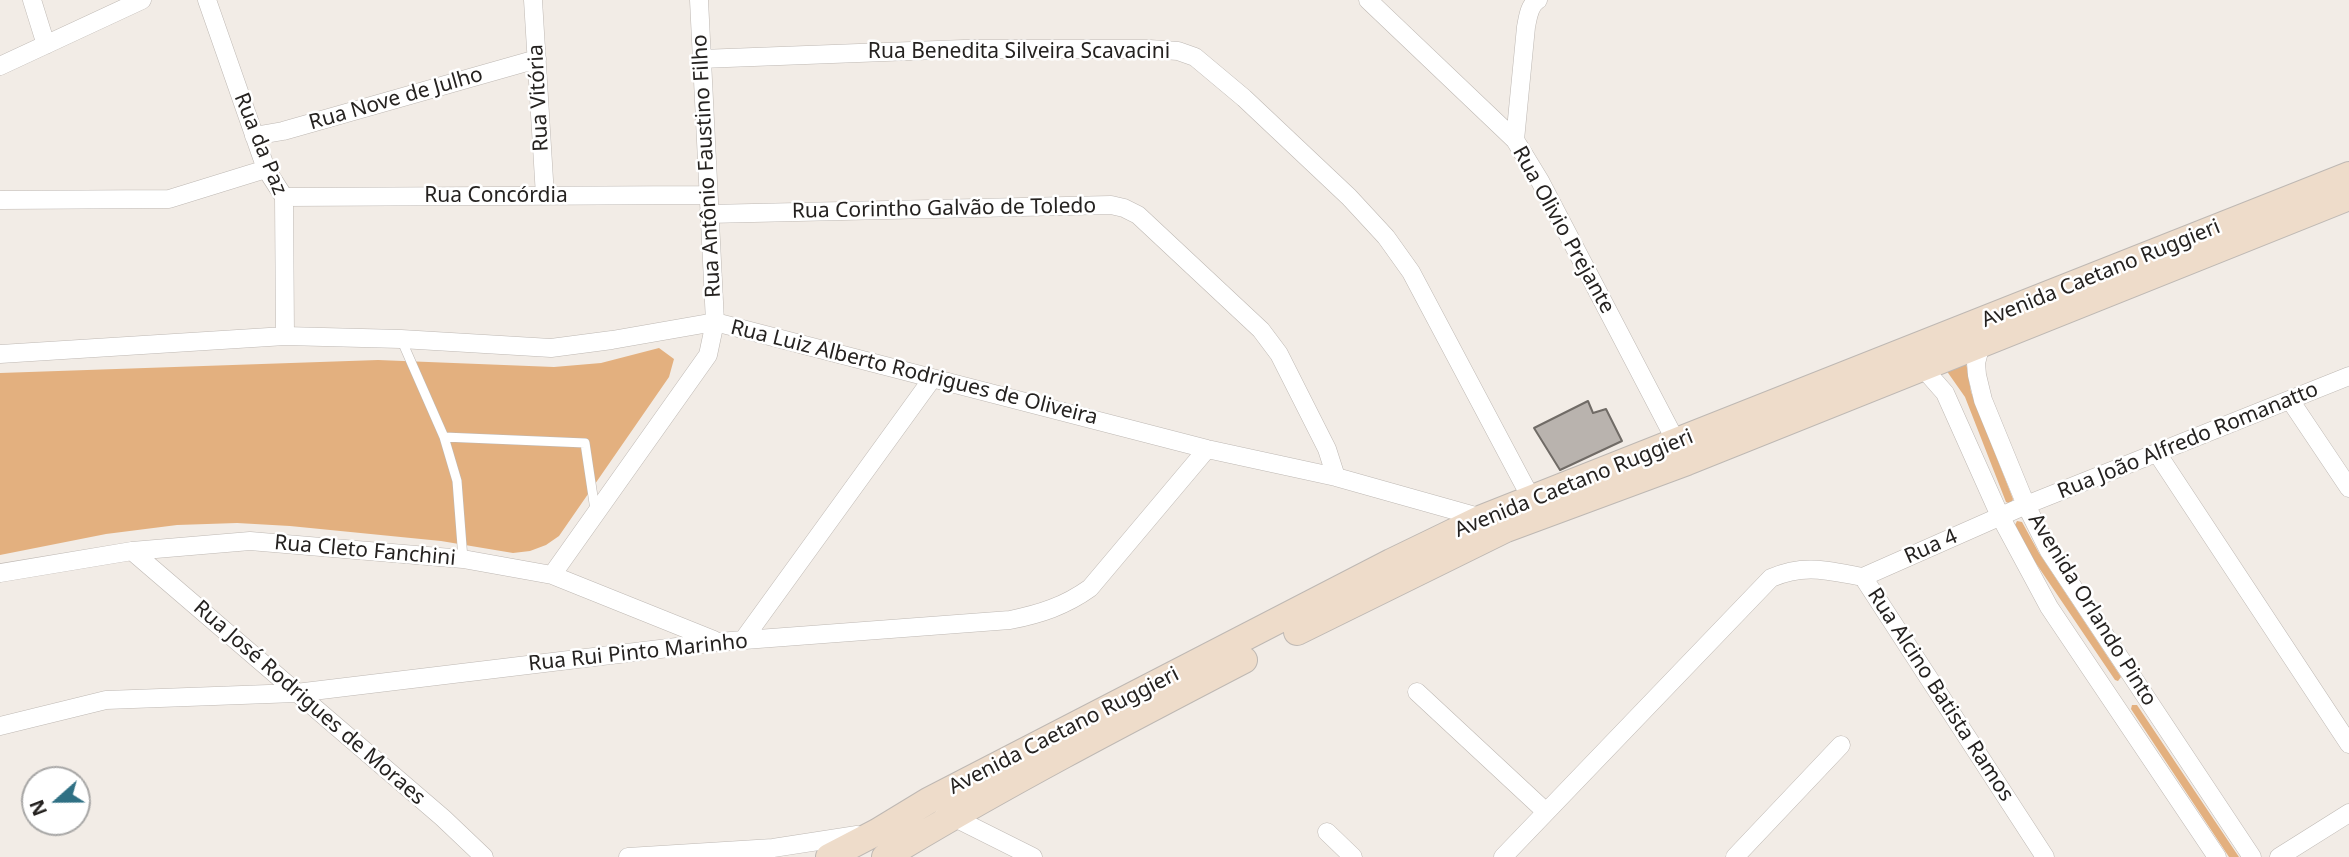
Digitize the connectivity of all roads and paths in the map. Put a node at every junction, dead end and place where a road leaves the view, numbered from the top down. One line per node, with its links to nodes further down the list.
1 (32, 0): 8 (street)
2 (142, 0): 8 (street)
3 (207, 0): 12 (street, Rua da Paz)
4 (533, 0): 9 (street, Rua Vitória)
5 (699, 0): 10 (street, Rua Antônio Faustino Filho)
6 (1368, 0): 13 (street, Rua Olivio Prejante)
7 (1538, 0): 13 (street)
8 (46, 45): 11 (street)
9 (537, 59): 12 (street, Rua Nove de Julho); 17 (street, Rua Vitória)
10 (701, 59): 16 (street, Rua Antônio Faustino Filho); 37 (street, Rua Benedita Silveira Scavacini)
11 (0, 66)
12 (254, 136): 14 (street, Rua da Paz)
13 (1515, 140): 33 (street, Rua Olivio Prejante)
14 (266, 169): 18 (street, Rua da Paz); 20 (street)
15 (2349, 175): 33 (main road, Avenida Caetano Ruggieri)
16 (708, 195): 17 (street, Rua Concórdia); 21 (street, Rua Antônio Faustino Filho)
17 (545, 196): 18 (street, Rua Concórdia)
18 (284, 197): 23 (street, Rua da Paz)
19 (2349, 197): 25 (main road, Avenida Caetano Ruggieri)
20 (0, 200)
21 (708, 214): 22 (street, Rua Antônio Faustino Filho); 35 (street, Rua Corintho Galvão de Toledo)
22 (715, 322): 24 (street, Rua Luiz Alberto Rodrigues de Oliveira); 29 (street, Rua Luiz Alberto Rodrigues de Oliveira); 39 (street, Rua Antônio Faustino Filho)
23 (285, 336): 24 (street, Rua Luiz Alberto Rodrigues de Oliveira); 26 (street, Rua Luiz Alberto Rodrigues de Oliveira)
24 (401, 339): 31 (lane)
25 (1981, 344): 27 (main road, Avenida Caetano Ruggieri); 38 (street, Avenida Orlando Pinto)
26 (0, 354)
27 (1923, 368): 33 (main road, Avenida Caetano Ruggieri); 40 (street, Avenida Orlando Pinto)
28 (2349, 376): 30 (street, Rua João Alfredo Romanatto)
29 (932, 379): 32 (street, Rua Luiz Alberto Rodrigues de Oliveira); 47 (street)
30 (2290, 400): 34 (street, Rua João Alfredo Romanatto); 36 (street)
31 (444, 437): 39 (lane); 43 (lane)
32 (1207, 449): 35 (street, Rua Luiz Alberto Rodrigues de Oliveira); 47 (street, Rua Rui Pinto Marinho)
33 (1682, 452): 37 (main road, Avenida Caetano Ruggieri); 59 (main road, Avenida Caetano Ruggieri)
34 (2157, 453): 38 (street, Rua João Alfredo Romanatto); 55 (street)
35 (1336, 477): 41 (street, Rua Luiz Alberto Rodrigues de Oliveira)
36 (2349, 488)
37 (1531, 498): 41 (main road, Avenida Caetano Ruggieri)
38 (2026, 505): 40 (street, Rua João Alfredo Romanatto); 49 (street, Avenida Orlando Pinto)
39 (596, 513): 45 (street, Rua Antônio Faustino Filho)
40 (2000, 516): 46 (street, Rua 4); 52 (street, Avenida Orlando Pinto)
41 (1482, 518): 56 (main road, Avenida Caetano Ruggieri)
42 (132, 551): 43 (street, Rua Cleto Fanchini); 44 (street, Rua Cleto Fanchini); 51 (street, Rua José Rodrigues de Moraes)
43 (463, 559): 45 (street, Rua Cleto Fanchini)
44 (0, 573)
45 (552, 575): 48 (street, Rua Cleto Fanchini)
46 (1863, 577): 57 (street, Rua Alcino Batista Ramos); 71 (street, Rua Alcino Batista Ramos)
47 (743, 640): 48 (street, Rua Rui Pinto Marinho)
48 (718, 642): 51 (street, Rua Rui Pinto Marinho)
49 (2137, 684): 52 (street); 73 (street, Avenida Orlando Pinto)
50 (1417, 692): 57 (street)
51 (296, 693): 53 (street, Rua Rui Pinto Marinho); 63 (street, Rua José Rodrigues de Moraes)
52 (2112, 701): 72 (street, Avenida Orlando Pinto)
53 (0, 726)
54 (1841, 744): 70 (street)
55 (2349, 744)
56 (928, 800): 59 (street); 61 (main road, Avenida Caetano Ruggieri)
57 (1545, 811): 69 (street)
58 (2349, 813): 74 (street)
59 (951, 817): 61 (main road, Avenida Caetano Ruggieri); 67 (street)
60 (1327, 832): 68 (street)
61 (881, 845): 62 (street); 66 (main road, Avenida Caetano Ruggieri)
62 (773, 848): 64 (street); 65 (street)
63 (484, 857)
64 (628, 857)
65 (800, 857)
66 (829, 857)
67 (1033, 857)
68 (1353, 857)
69 (1503, 857)
70 (1735, 857)
71 (2045, 857)
72 (2217, 857)
73 (2252, 857)
74 (2278, 857)

